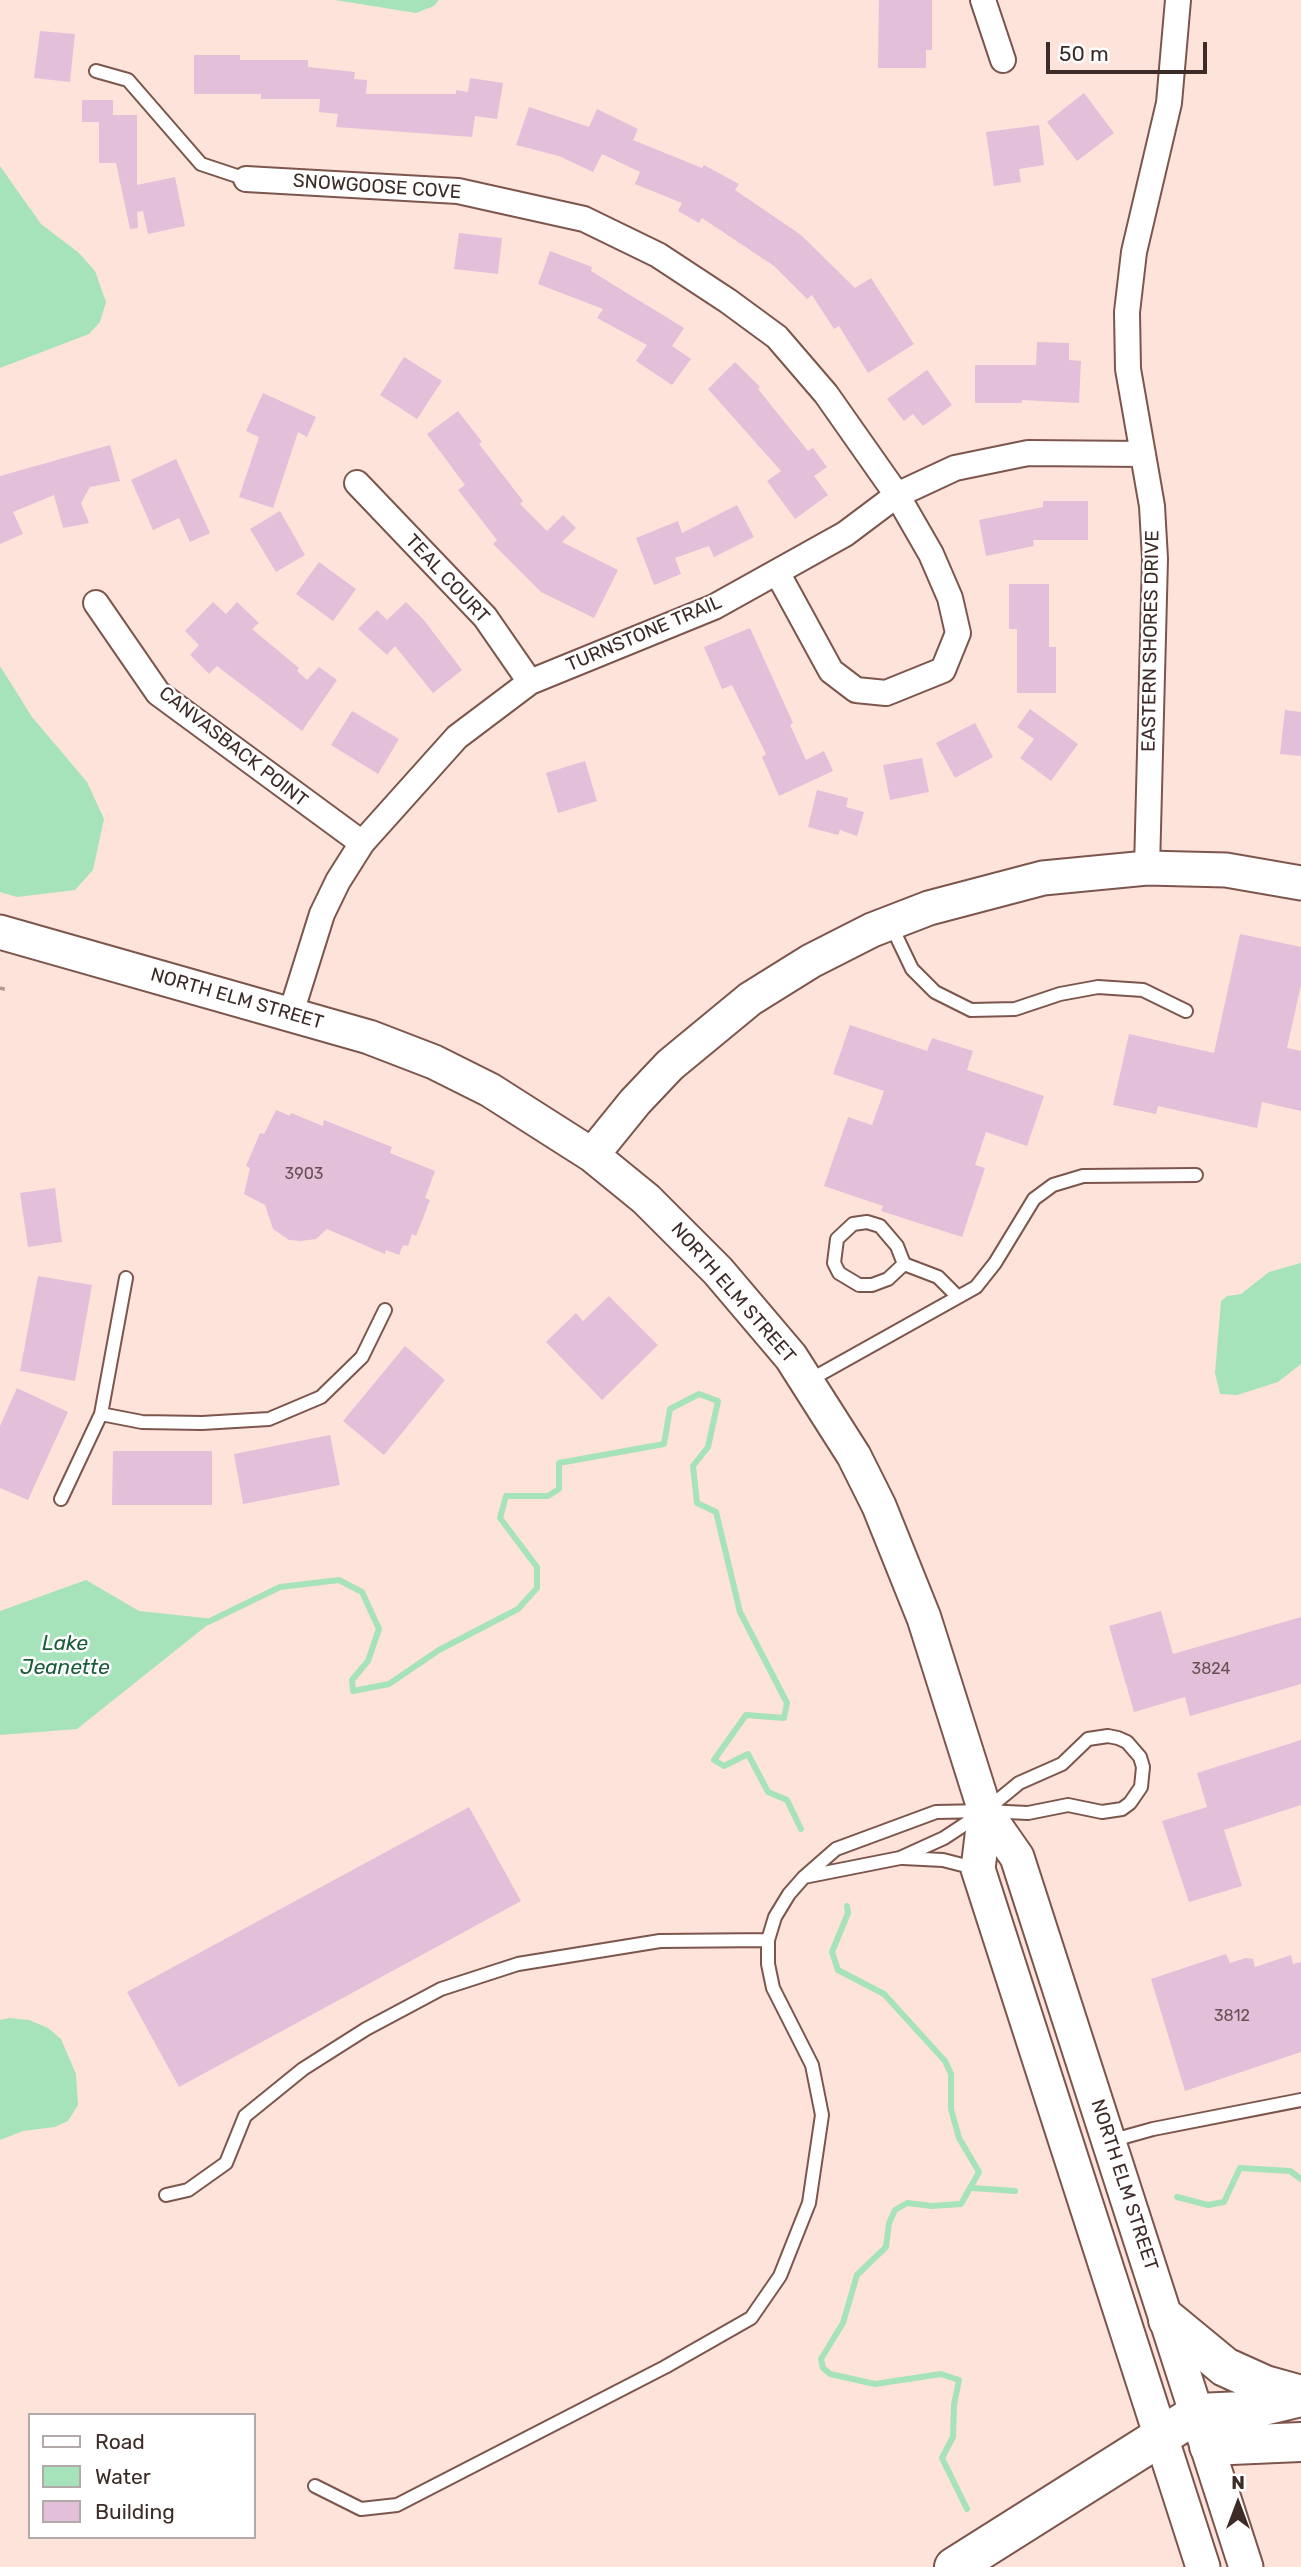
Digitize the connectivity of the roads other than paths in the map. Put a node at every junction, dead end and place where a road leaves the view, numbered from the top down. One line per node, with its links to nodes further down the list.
1 (983, 0): 3 (street)
2 (1178, 0): 6 (street, EASTERN SHORES DRIVE)
3 (1003, 60)
4 (96, 71): 5 (lane)
5 (246, 179): 8 (street, SNOWGOOSE COVE)
6 (1143, 454): 8 (street, TURNSTONE TRAIL); 13 (street, EASTERN SHORES DRIVE)
7 (357, 483): 11 (street, TEAL COURT)
8 (897, 495): 9 (street, TURNSTONE TRAIL); 9 (street, SNOWGOOSE COVE)
9 (778, 574): 11 (street, TURNSTONE TRAIL)
10 (96, 603): 12 (street, CANVASBACK POINT)
11 (530, 682): 12 (street, TURNSTONE TRAIL)
12 (362, 843): 18 (street, TURNSTONE TRAIL)
13 (1147, 868): 14 (main road); 15 (main road)
14 (1301, 883)
15 (890, 923): 17 (lane); 19 (main road)
16 (0, 932): 18 (main road, NORTH ELM STREET)
17 (1186, 1011)
18 (291, 1013): 19 (main road, NORTH ELM STREET)
19 (592, 1155): 25 (main road, NORTH ELM STREET)
20 (1196, 1175): 23 (lane)
21 (904, 1264): 21 (lane); 23 (lane)
22 (126, 1278): 26 (lane)
23 (958, 1297): 25 (lane)
24 (385, 1310): 26 (lane)
25 (807, 1381): 28 (main road, NORTH ELM STREET)
26 (101, 1414): 27 (lane)
27 (61, 1499)
28 (985, 1811): 28 (lane); 29 (lane); 30 (main road, NORTH ELM STREET); 31 (lane); 34 (main road, NORTH ELM STREET)
29 (900, 1858): 30 (lane); 31 (lane)
30 (978, 1869): 39 (main road, NORTH ELM STREET)
31 (804, 1877): 32 (lane)
32 (768, 1940): 35 (lane); 41 (lane)
33 (1301, 2100): 34 (lane)
34 (1110, 2141): 36 (main road, NORTH ELM STREET)
35 (166, 2195)
36 (1168, 2320): 37 (highway); 38 (main road, NORTH ELM STREET)
37 (1301, 2396): 38 (highway)
38 (1204, 2430): 39 (highway); 40 (highway); 44 (main road, NORTH ELM STREET)
39 (1162, 2435): 42 (highway); 43 (main road, NORTH ELM STREET)
40 (1301, 2442)
41 (315, 2486)
42 (954, 2567)
43 (1203, 2567)
44 (1246, 2567)

